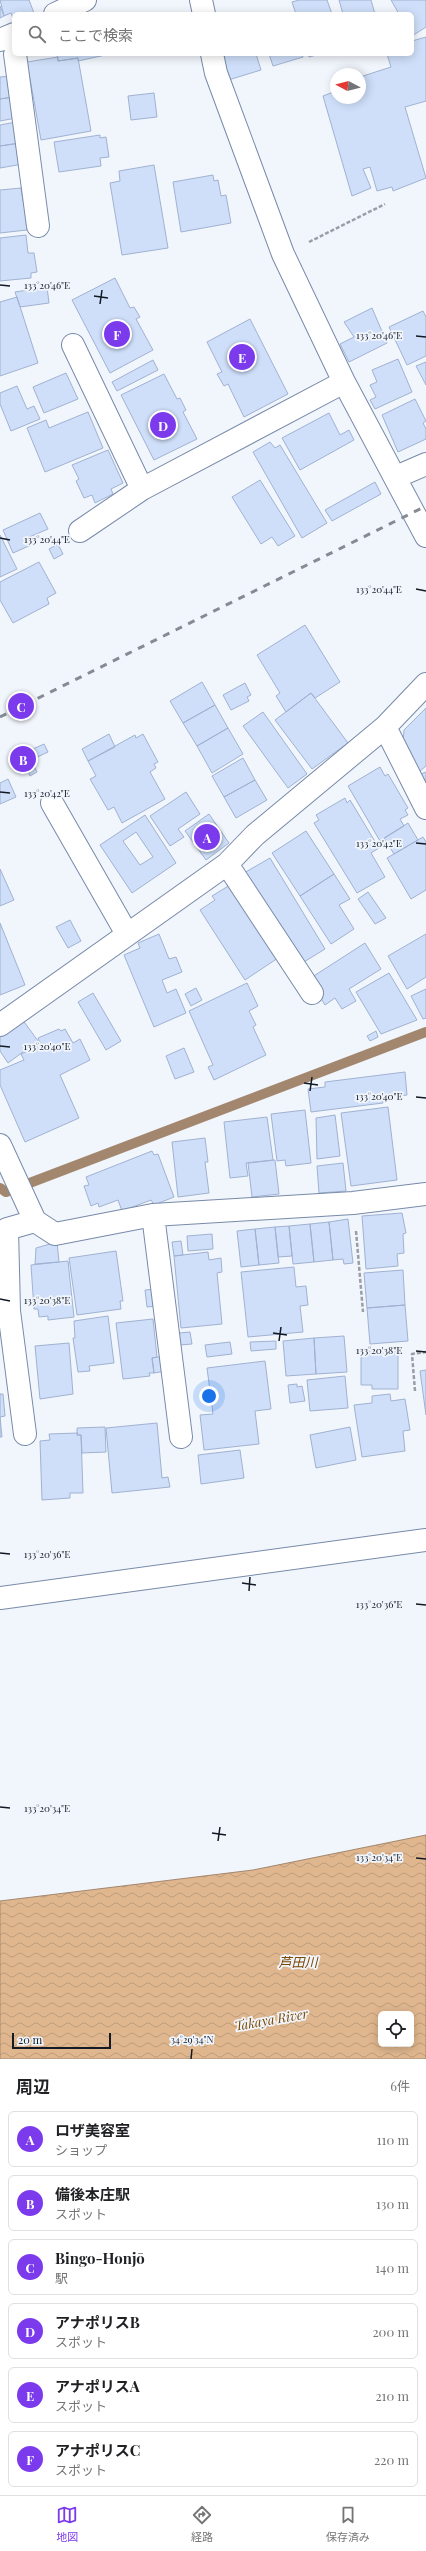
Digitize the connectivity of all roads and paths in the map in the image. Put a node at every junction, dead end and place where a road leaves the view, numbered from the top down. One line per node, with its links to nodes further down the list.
1 (85, 0): 3 (street)
2 (201, 0): 4 (street)
3 (59, 12)
4 (204, 12)
5 (13, 56): 8 (street)
6 (212, 56): 9 (street)
7 (384, 204): 9 (path)
8 (38, 226)
9 (284, 254): 11 (street)
10 (73, 345): 14 (street)
11 (344, 382): 13 (street); 14 (street)
12 (426, 464): 13 (street)
13 (396, 477): 16 (street)
14 (142, 489): 15 (street)
15 (80, 531)
16 (426, 536)
17 (426, 684): 18 (street)
18 (385, 727): 20 (street); 21 (street)
19 (52, 802): 22 (street)
20 (426, 808)
21 (227, 864): 22 (street); 23 (street)
22 (127, 934): 24 (street)
23 (312, 993)
24 (0, 1024)
25 (0, 1145): 29 (street)
26 (426, 1194): 27 (street)
27 (353, 1203): 28 (street); 30 (path)
28 (153, 1216): 29 (street); 34 (street)
29 (35, 1220): 33 (street)
30 (363, 1312)
31 (426, 1352): 32 (path)
32 (415, 1391)
33 (25, 1434)
34 (181, 1437)
35 (426, 1540): 36 (street)
36 (0, 1598)

